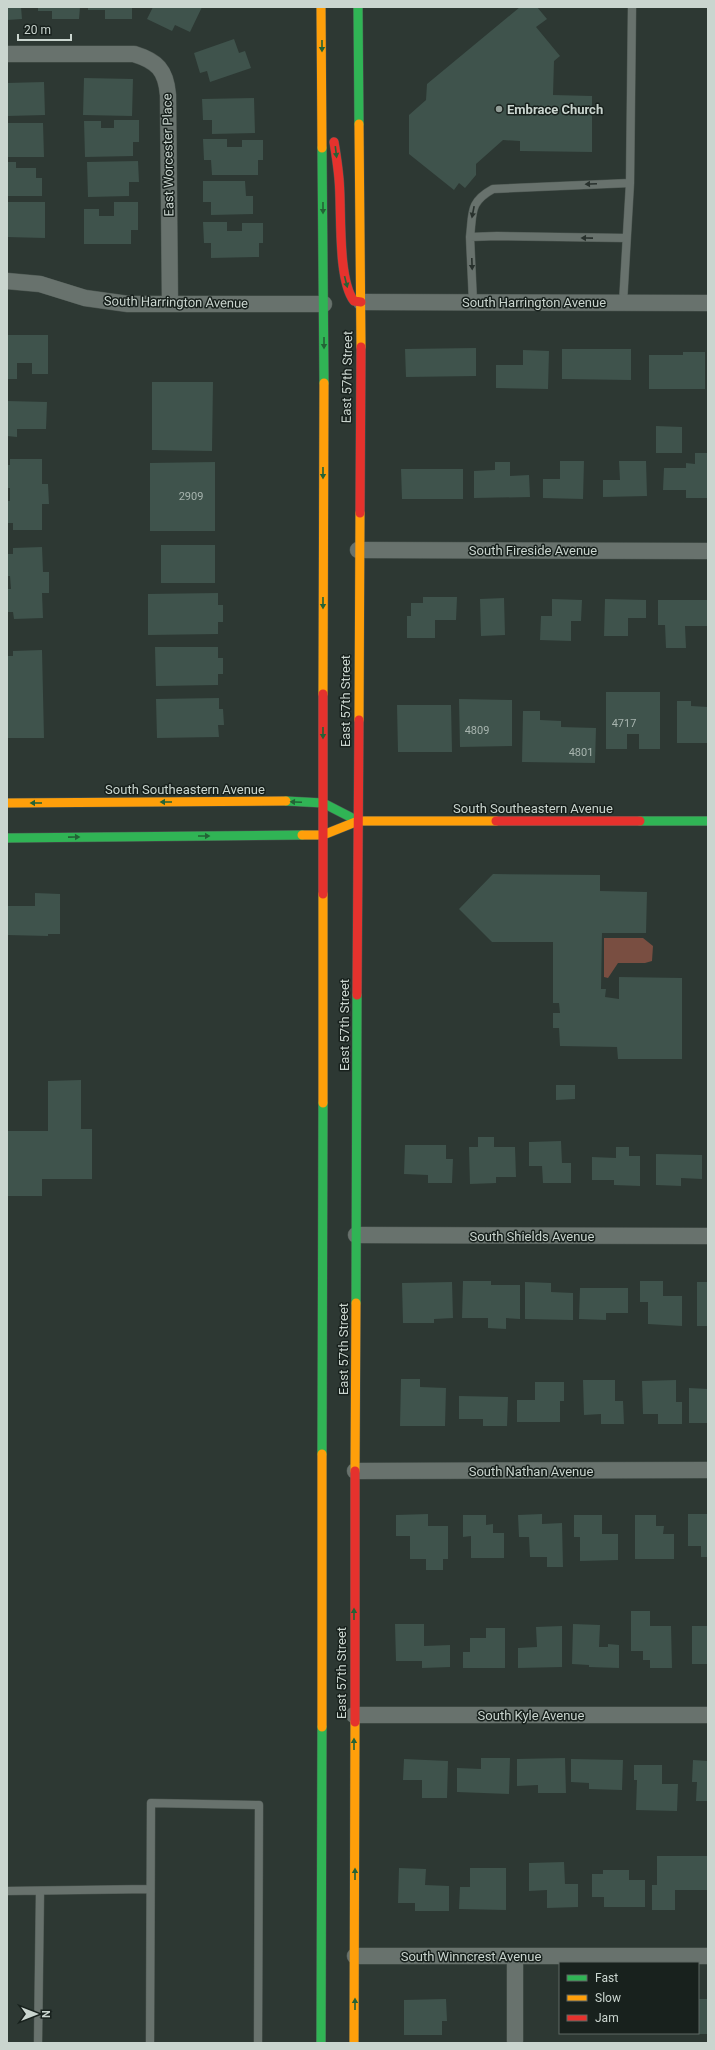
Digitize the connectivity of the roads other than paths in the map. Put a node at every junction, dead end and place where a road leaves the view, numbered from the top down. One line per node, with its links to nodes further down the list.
1 (321, 7): 5 (main road, East 57th Street, one-way to 5)
2 (358, 7): 10 (main road, East 57th Street)
3 (632, 7): 6 (lane)
4 (7, 54): 14 (street, East Worcester Place)
5 (322, 72): 10 (main road, one-way to 10); 15 (main road, East 57th Street, one-way to 15)
6 (630, 183): 7 (lane, one-way to 7); 8 (lane)
7 (470, 237): 8 (lane, one-way to 7); 11 (lane, one-way to 11)
8 (626, 238): 12 (lane)
9 (7, 280): 14 (street, South Harrington Avenue)
10 (361, 302): 11 (street, South Harrington Avenue); 16 (main road, East 57th Street)
11 (473, 302): 12 (street, South Harrington Avenue)
12 (622, 303): 13 (street, South Harrington Avenue)
13 (708, 303)
14 (170, 304): 15 (street, South Harrington Avenue)
15 (324, 304): 19 (main road, East 57th Street, one-way to 19)
16 (358, 550): 17 (street, South Fireside Avenue); 20 (main road, East 57th Street)
17 (708, 550)
18 (7, 803): 19 (main road, South Southeastern Avenue, one-way to 18)
19 (323, 803): 20 (main road, South Southeastern Avenue); 22 (main road, East 57th Street)
20 (358, 821): 21 (main road, South Southeastern Avenue); 22 (main road, South Southeastern Avenue); 24 (main road, East 57th Street)
21 (708, 821)
22 (323, 835): 23 (main road, South Southeastern Avenue, one-way to 22); 40 (main road, East 57th Street)
23 (7, 838)
24 (356, 1235): 25 (street, South Shields Avenue); 27 (main road, East 57th Street)
25 (708, 1236)
26 (708, 1470): 27 (street, South Nathan Avenue)
27 (355, 1471): 28 (main road, East 57th Street, one-way to 27)
28 (354, 1715): 29 (street, South Kyle Avenue); 33 (main road, East 57th Street, one-way to 28)
29 (708, 1715)
30 (150, 1889): 32 (lane); 38 (lane); 39 (lane)
31 (7, 1891): 32 (lane)
32 (40, 1891): 37 (lane)
33 (355, 1956): 34 (street, South Winncrest Avenue); 41 (main road, East 57th Street, one-way to 33)
34 (515, 1956): 35 (street, South Winncrest Avenue); 36 (street)
35 (708, 1956)
36 (515, 2041)
37 (38, 2043)
38 (150, 2043)
39 (258, 2043)
40 (321, 2043)
41 (354, 2043)

